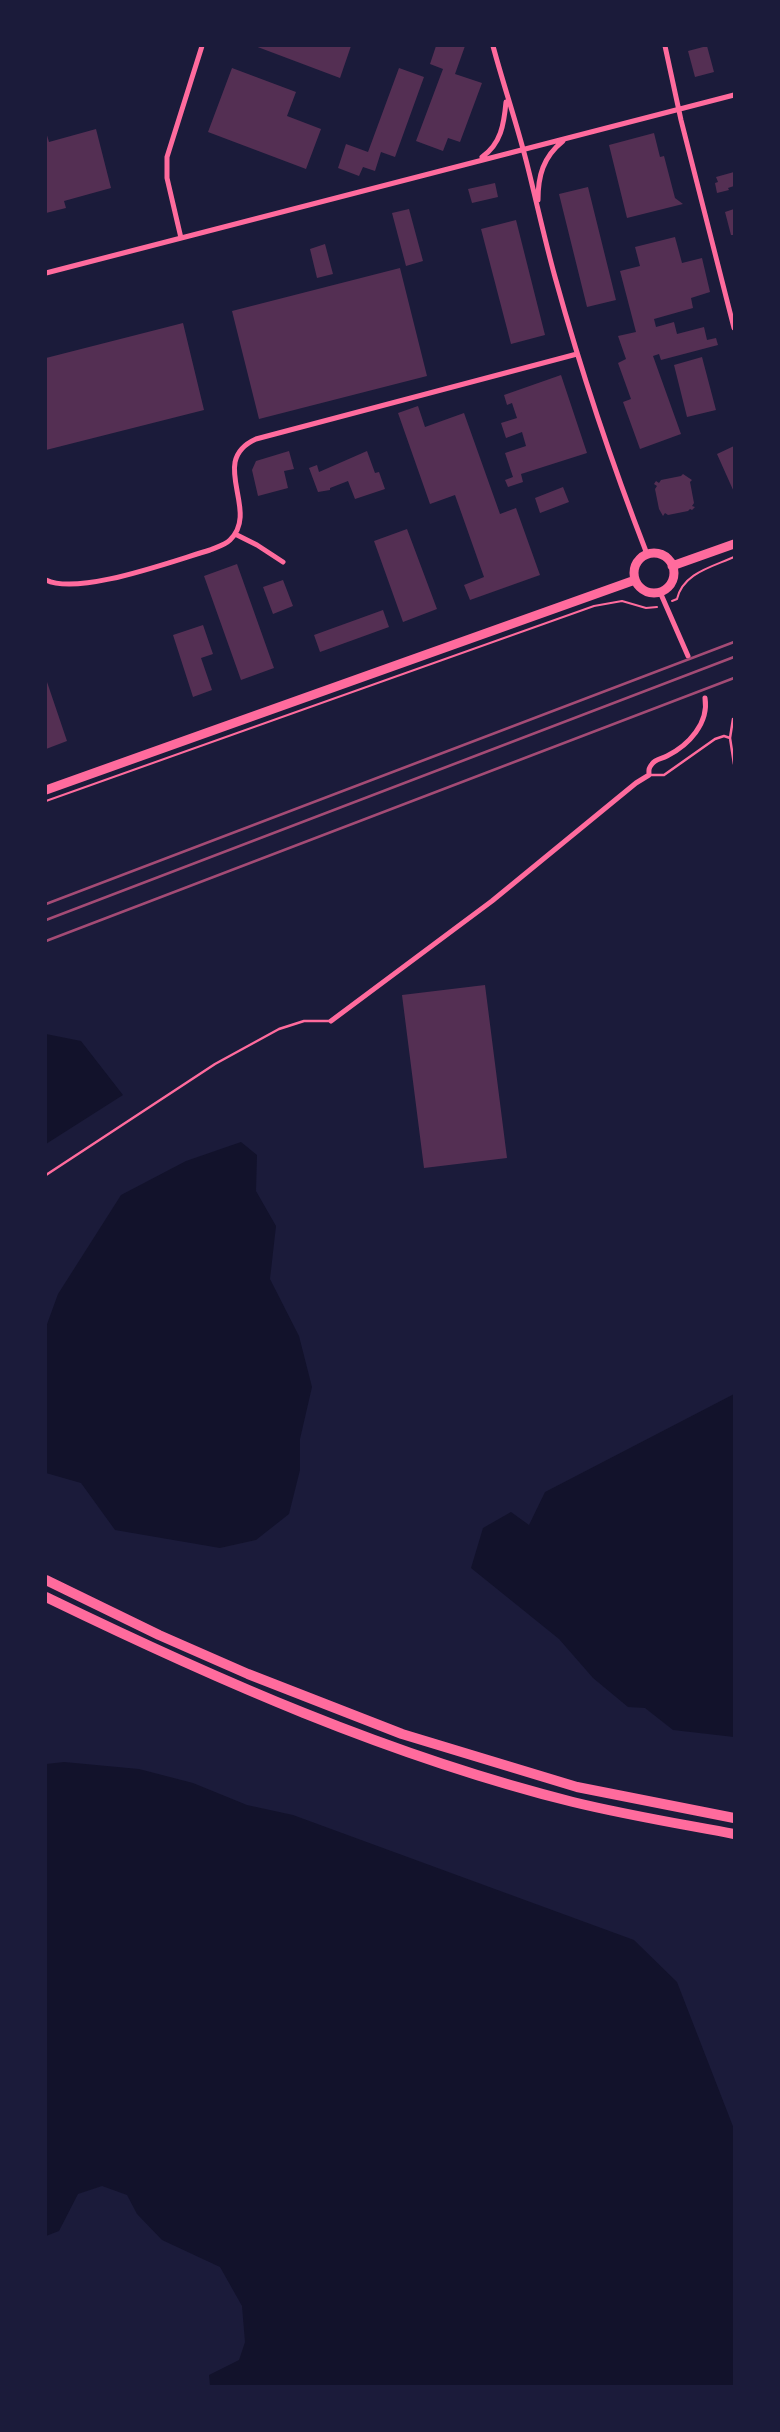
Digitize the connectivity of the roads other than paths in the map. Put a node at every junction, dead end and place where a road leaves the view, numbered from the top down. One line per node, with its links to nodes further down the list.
1 (202, 46): 11 (street)
2 (493, 46): 5 (street)
3 (665, 46): 6 (street)
4 (734, 95): 6 (street)
5 (507, 99): 8 (street); 9 (street)
6 (679, 109): 7 (street); 13 (street)
7 (568, 138): 8 (street); 10 (street)
8 (523, 150): 9 (street); 10 (street)
9 (477, 161): 11 (street)
10 (539, 214): 14 (street)
11 (181, 238): 12 (street)
12 (46, 273)
13 (734, 328)
14 (578, 354): 15 (street); 17 (street)
15 (235, 534): 18 (street); 20 (street)
16 (734, 544): 19 (main road)
17 (647, 554): 19 (main road); 21 (main road)
18 (283, 562)
19 (672, 566): 22 (main road)
20 (46, 580)
21 (635, 580): 22 (main road); 29 (main road)
22 (660, 592): 23 (street)
23 (688, 656)
24 (705, 698): 28 (street)
25 (733, 719): 26 (lane)
26 (730, 738): 27 (lane); 28 (lane)
27 (734, 764)
28 (649, 775): 30 (street)
29 (46, 790)
30 (331, 1021): 31 (lane)
31 (46, 1175)
32 (46, 1580): 34 (highway)
33 (46, 1597): 35 (highway)
34 (734, 1818)
35 (734, 1833)

